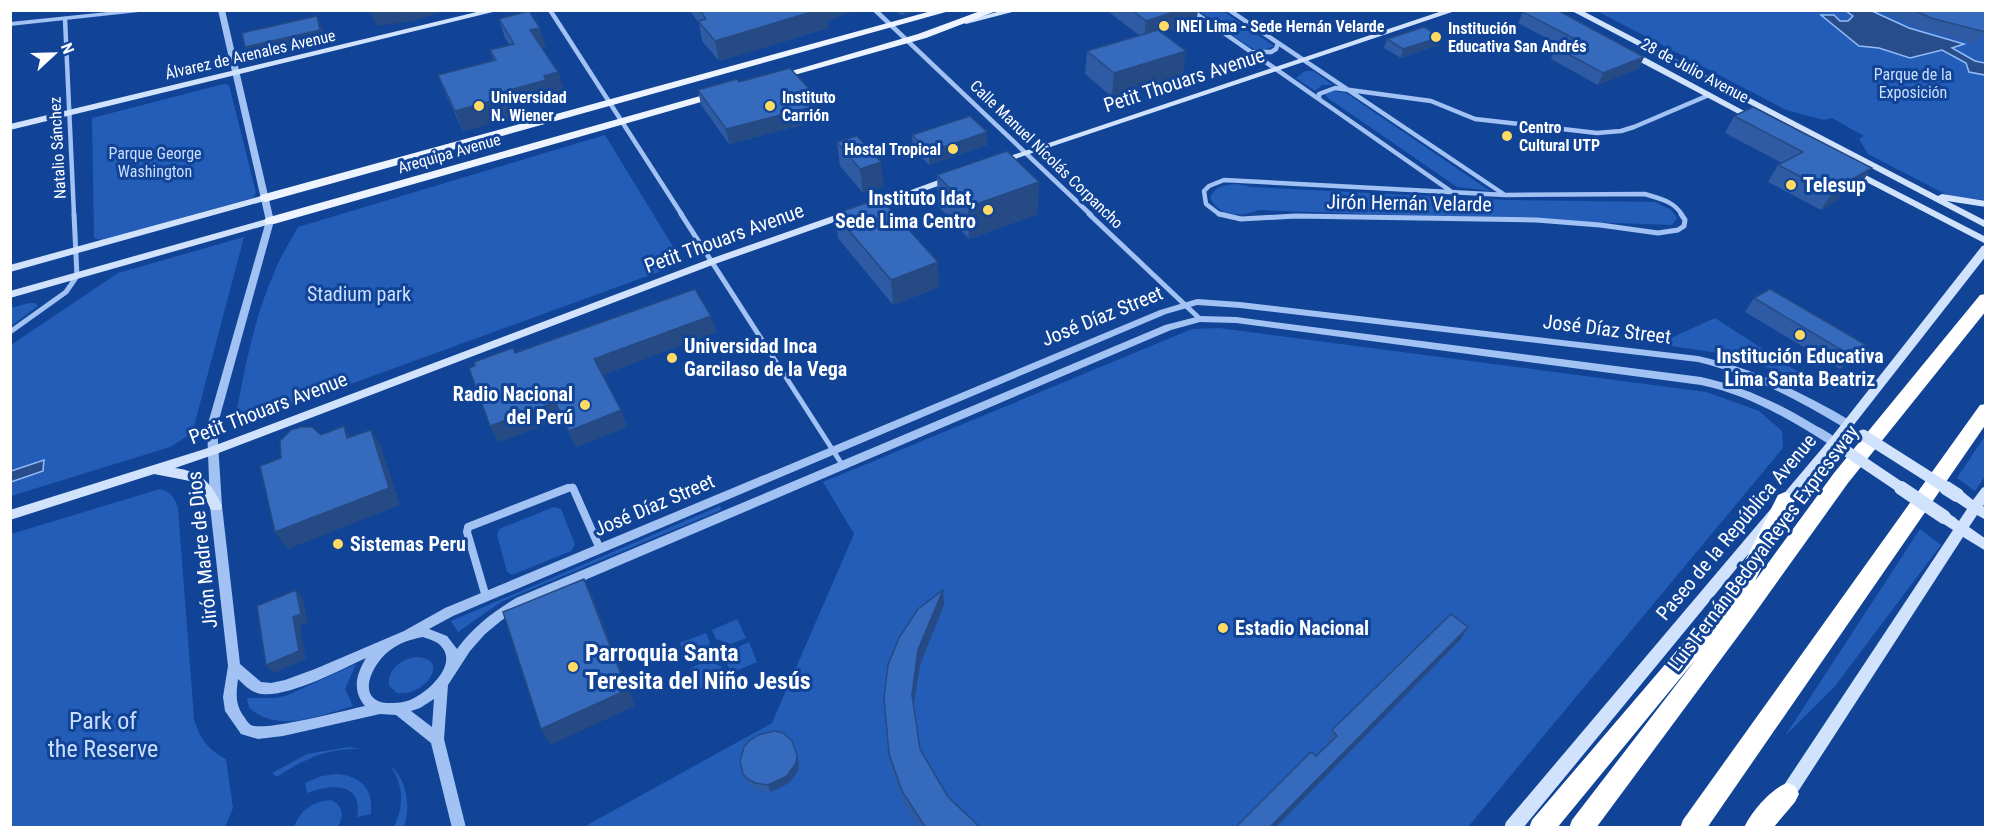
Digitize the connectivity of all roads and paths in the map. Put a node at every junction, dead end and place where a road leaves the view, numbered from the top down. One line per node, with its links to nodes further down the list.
1 (154, 10): 13 (street)
2 (222, 10): 23 (street)
3 (497, 10): 23 (main road, Álvarez de Arenales Avenue)
4 (550, 10): 29 (street)
5 (875, 10): 16 (street, Calle Manuel Nicolás Corpancho)
6 (994, 10): 14 (main road)
7 (1016, 10): 14 (main road)
8 (1191, 10): 20 (street, Jirón Hernán Velarde)
9 (1229, 10): 18 (street, Jirón Hernán Velarde)
10 (1454, 10): 21 (main road, Petit Thouars Avenue)
11 (1574, 10): 38 (main road, 28 de Julio Avenue)
12 (946, 11): 16 (main road, Arequipa Avenue)
13 (65, 19): 15 (street); 30 (street, Natalio Sánchez)
14 (966, 22): 17 (main road)
15 (10, 24)
16 (891, 26): 17 (street, Calle Manuel Nicolás Corpancho); 29 (main road, Arequipa Avenue)
17 (907, 40): 24 (main road); 34 (street, Calle Manuel Nicolás Corpancho)
18 (1278, 43): 20 (street); 21 (street, Jirón Hernán Velarde)
19 (1620, 48): 27 (main road, 28 de Julio Avenue)
20 (1250, 51): 22 (street, Jirón Hernán Velarde)
21 (1304, 61): 22 (main road, Petit Thouars Avenue); 26 (street, Jirón Hernán Velarde)
22 (1277, 70): 28 (street, Jirón Hernán Velarde); 34 (main road, Petit Thouars Avenue)
23 (236, 73): 30 (main road, Álvarez de Arenales Avenue); 41 (street)
24 (765, 80)
25 (732, 90): 31 (main road, Arequipa Avenue)
26 (1346, 90): 27 (street, Jirón Hernán Velarde); 28 (street, Jirón Hernán Velarde); 40 (street, Jirón Hernán Velarde)
27 (1709, 95): 32 (main road, 28 de Julio Avenue)
28 (1319, 99): 39 (street, Jirón Hernán Velarde)
29 (610, 102): 31 (street); 41 (main road, Arequipa Avenue)
30 (68, 113): 33 (main road, Álvarez de Arenales Avenue); 47 (street, Natalio Sánchez)
31 (622, 120): 43 (main road, Arequipa Avenue); 48 (street)
32 (1762, 123)
33 (10, 127)
34 (1026, 152): 35 (main road, Petit Thouars Avenue); 53 (street, Calle Manuel Nicolás Corpancho)
35 (992, 164)
36 (1845, 167): 45 (main road)
37 (959, 176): 48 (main road, Petit Thouars Avenue)
38 (1905, 183): 42 (main road); 44 (main road, 28 de Julio Avenue)
39 (1454, 193): 40 (street, Jirón Hernán Velarde); 40 (street, Jirón Hernán Velarde)
40 (1506, 195)
41 (265, 198): 43 (street); 47 (main road, Arequipa Avenue)
42 (1986, 204)
43 (270, 221): 50 (main road, Arequipa Avenue); 60 (street, Jirón Madre de Dios)
44 (1986, 225)
45 (1986, 241)
46 (1986, 248): 57 (main road, Paseo de la República Avenue)
47 (76, 251): 49 (main road, Arequipa Avenue); 50 (street, Natalio Sánchez)
48 (711, 262): 59 (street); 60 (main road, Petit Thouars Avenue)
49 (10, 269)
50 (77, 276): 51 (main road, Arequipa Avenue); 55 (street)
51 (10, 295)
52 (1986, 299): 87 (highway, Luis Fernán Bedoya Reyes Expressway)
53 (1185, 304): 54 (street, Calle Manuel Nicolás Corpancho); 57 (street, José Díaz Street); 59 (street, José Díaz Street)
54 (1200, 319): 58 (street, José Díaz Street); 61 (street, José Díaz Street)
55 (10, 332)
56 (1986, 410): 88 (highway)
57 (1847, 424): 58 (main road, Paseo de la República Avenue); 66 (main road, bridge)
58 (1834, 442): 64 (main road, Paseo de la República Avenue); 69 (main road, bridge)
59 (833, 450): 61 (street); 70 (street, José Díaz Street)
60 (212, 451): 62 (main road, Petit Thouars Avenue); 65 (street, Jirón Madre de Dios)
61 (844, 466): 73 (street, José Díaz Street)
62 (148, 471): 65 (main road); 67 (main road, Petit Thouars Avenue)
63 (1986, 491): 66 (main road)
64 (1785, 500): 85 (main road, Paseo de la República Avenue); 86 (highway)
65 (216, 506): 77 (street, Jirón Madre de Dios)
66 (1974, 507): 68 (main road); 69 (main road)
67 (10, 515)
68 (1986, 515)
69 (1959, 528): 71 (main road); 83 (main road)
70 (621, 540): 72 (street, José Díaz Street); 73 (street)
71 (1986, 546)
72 (600, 549): 74 (street, José Díaz Street); 74 (street)
73 (629, 556): 78 (street, José Díaz Street)
74 (486, 597): 75 (street, José Díaz Street)
75 (409, 634): 76 (street); 78 (street)
76 (396, 639): 77 (street); 80 (street)
77 (234, 666): 80 (street, Jirón Madre de Dios)
78 (451, 670): 79 (street)
79 (442, 684): 81 (street); 82 (street)
80 (380, 708): 81 (street)
81 (398, 709): 82 (street)
82 (437, 739): 84 (street)
83 (1787, 794): 89 (highway); 90 (main road)
84 (459, 828)
85 (1512, 828)
86 (1541, 828)
87 (1581, 828)
88 (1692, 828)
89 (1756, 828)
90 (1765, 828)

